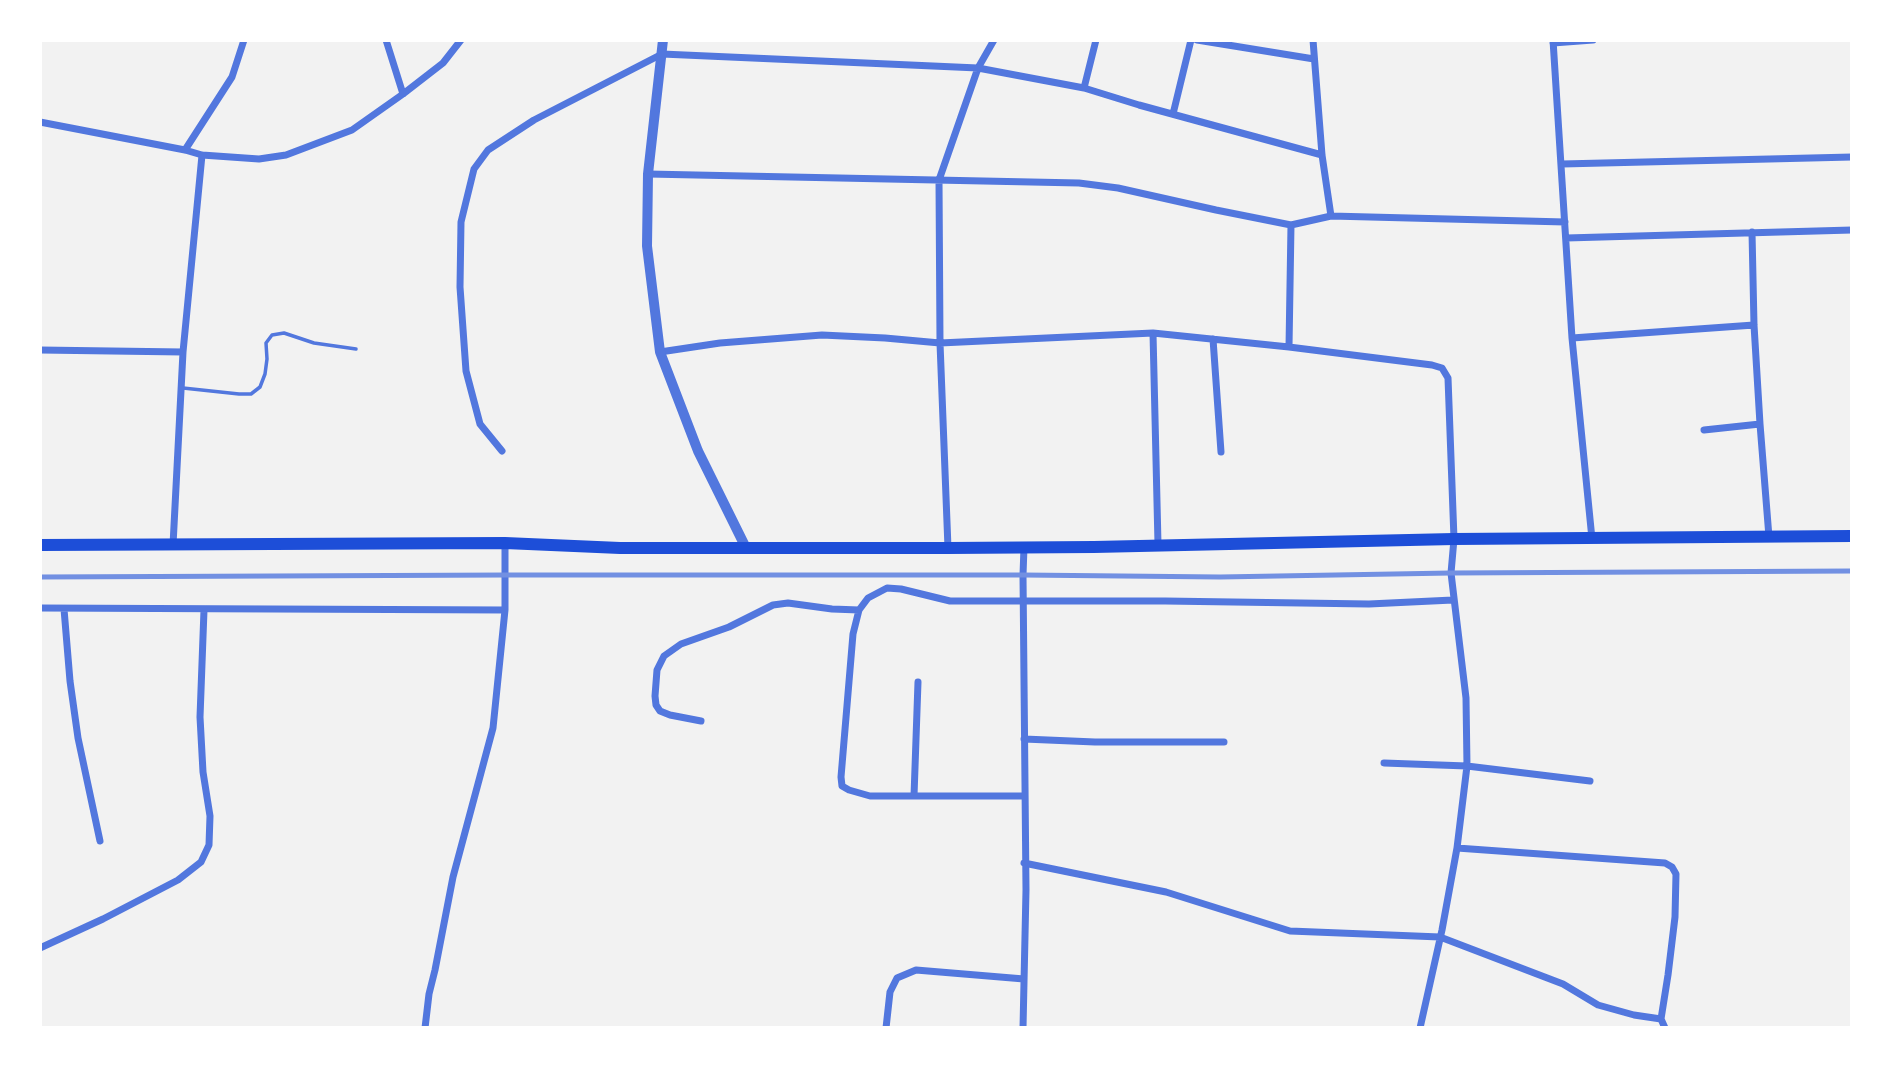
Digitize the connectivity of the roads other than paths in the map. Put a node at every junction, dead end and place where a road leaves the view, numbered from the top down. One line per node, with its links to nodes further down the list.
1 (244, 40): 19 (street)
2 (386, 40): 16 (street)
3 (461, 40): 16 (street)
4 (663, 40): 12 (street)
5 (994, 40): 14 (street)
6 (1096, 40): 15 (street)
7 (1191, 40): 17 (street)
8 (1197, 40): 13 (street)
9 (1313, 40): 13 (street)
10 (1593, 40): 11 (street)
11 (1553, 42): 23 (street)
12 (662, 54): 14 (street); 24 (street); 45 (street)
13 (1314, 58): 21 (street)
14 (978, 68): 15 (street); 25 (street)
15 (1084, 88): 17 (street)
16 (403, 94): 20 (street)
17 (1173, 114): 21 (street)
18 (40, 122): 19 (street)
19 (184, 150): 20 (street)
20 (202, 155): 40 (street)
21 (1322, 155): 26 (street)
22 (1852, 157): 23 (street)
23 (1562, 164): 27 (street)
24 (648, 174): 25 (street); 41 (street)
25 (939, 180): 28 (street); 36 (street)
26 (1331, 216): 27 (street); 28 (street)
27 (1565, 222): 31 (street)
28 (1291, 225): 37 (street)
29 (1852, 230): 30 (street)
30 (1752, 232): 31 (street); 32 (street)
31 (1566, 238): 34 (street)
32 (1754, 325): 34 (street); 43 (street)
33 (1153, 333): 35 (street); 36 (street); 52 (street)
34 (1572, 338): 50 (street)
35 (1213, 339): 37 (street); 46 (street)
36 (940, 343): 41 (street); 57 (street)
37 (1289, 347): 49 (street)
38 (356, 349): 42 (lane)
39 (40, 351): 40 (street)
40 (183, 352): 42 (street)
41 (660, 352): 55 (street)
42 (181, 388): 54 (street)
43 (1760, 424): 44 (street); 48 (street)
44 (1704, 430)
45 (502, 451)
46 (1220, 452)
47 (1852, 536): 48 (highway)
48 (1769, 537): 50 (highway)
49 (1454, 539): 50 (highway); 52 (highway); 58 (street)
50 (1592, 539)
51 (505, 543): 54 (highway); 55 (highway); 63 (street)
52 (1158, 544): 56 (highway)
53 (40, 545): 54 (highway)
54 (173, 545)
55 (745, 547): 57 (highway)
56 (1024, 547): 57 (highway); 59 (street)
57 (948, 548)
58 (1453, 600): 59 (street); 70 (street)
59 (1024, 601): 64 (street); 67 (street)
60 (40, 608): 61 (street)
61 (64, 609): 62 (street); 74 (street)
62 (204, 610): 63 (street); 78 (street)
63 (505, 610): 81 (street)
64 (859, 610): 66 (street); 72 (street)
65 (918, 682): 72 (street)
66 (701, 721)
67 (1024, 739): 68 (street); 73 (street)
68 (1224, 742)
69 (1384, 763): 70 (street)
70 (1467, 766): 71 (street); 75 (street)
71 (1590, 781)
72 (914, 796): 73 (street)
73 (1025, 796): 76 (street)
74 (100, 841)
75 (1457, 848): 77 (street); 80 (street)
76 (1024, 863): 77 (street); 79 (street)
77 (1440, 937): 80 (street); 84 (street)
78 (40, 948)
79 (1024, 979): 82 (street); 83 (street)
80 (1661, 1019): 85 (street)
81 (425, 1028)
82 (886, 1028)
83 (1023, 1028)
84 (1420, 1028)
85 (1665, 1028)

